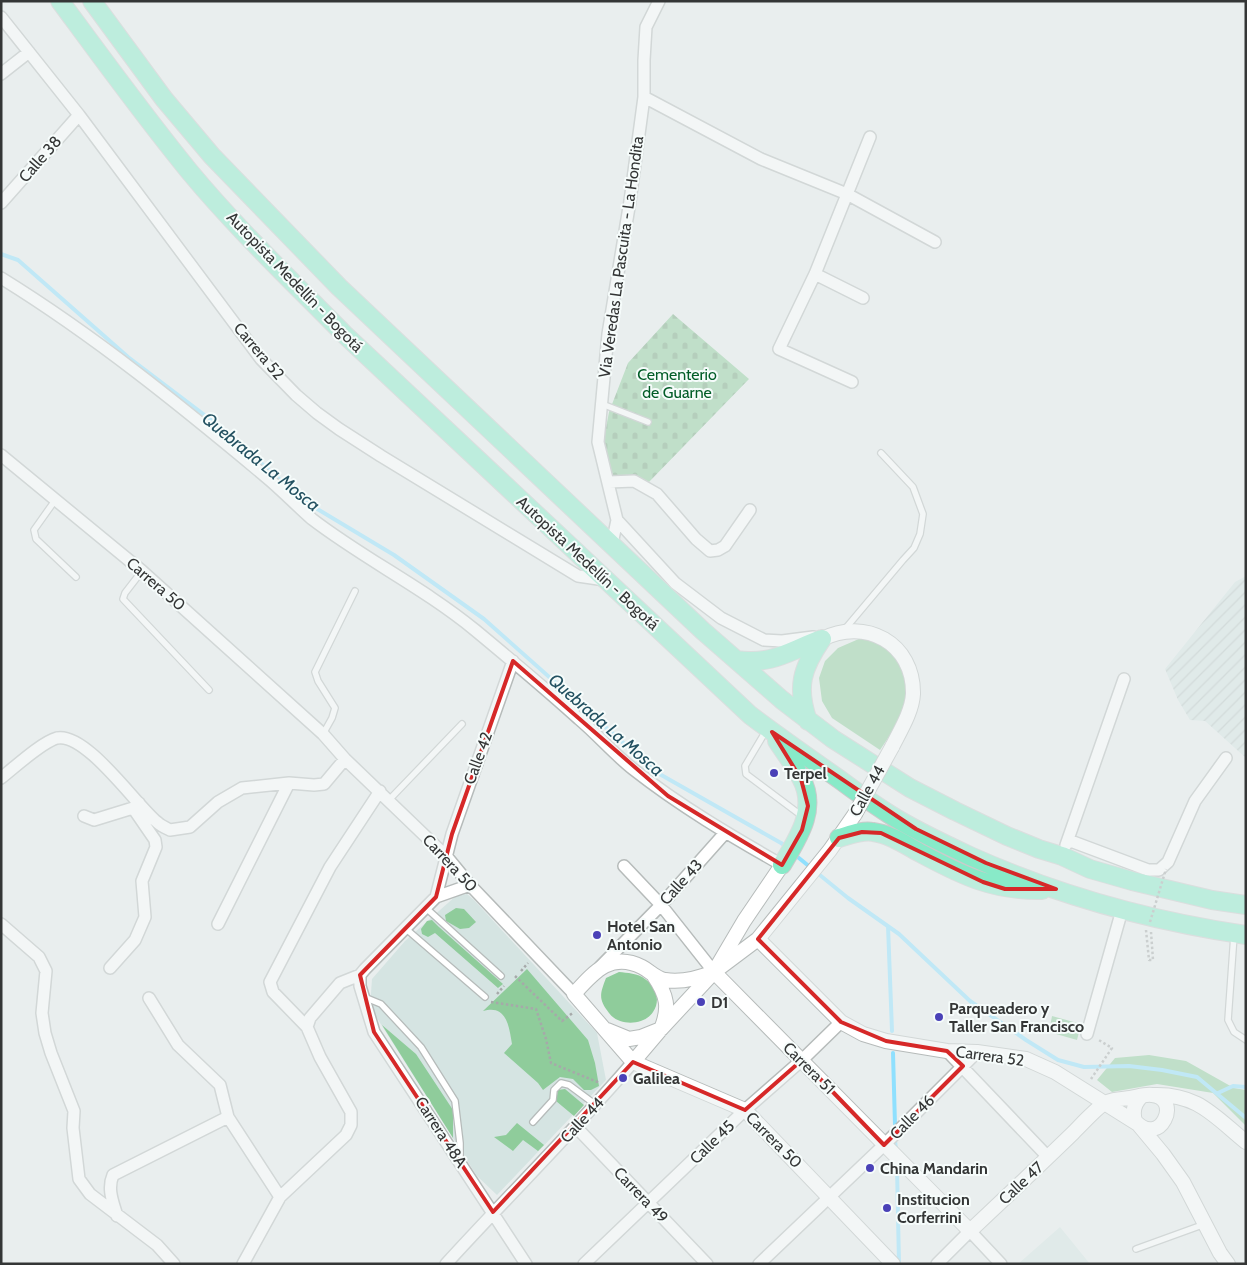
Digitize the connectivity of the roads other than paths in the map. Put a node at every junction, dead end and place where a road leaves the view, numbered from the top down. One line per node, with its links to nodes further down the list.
1 (60, 1): 28 (highway, Autopista Medellín - Bogotá)
2 (92, 1): 25 (highway, Autopista Medellín - Bogotá)
3 (659, 1): 7 (street, Via Veredas La Pascuita - La Hondita)
4 (1, 17): 5 (street, Carrera 52)
5 (29, 52): 6 (street); 8 (street, Carrera 52)
6 (1, 74)
7 (644, 97): 10 (street); 17 (street, Via Veredas La Pascuita - La Hondita)
8 (79, 115): 11 (street, Calle 38); 28 (street, Carrera 52)
9 (870, 137): 10 (street)
10 (847, 194): 12 (street); 13 (street)
11 (1, 204)
12 (935, 242)
13 (815, 274): 15 (street); 16 (street)
14 (1, 278): 32 (street)
15 (863, 298)
16 (852, 382)
17 (602, 404): 18 (lane); 21 (street, Via Veredas La Pascuita - La Hondita)
18 (648, 422)
19 (882, 453): 30 (lane)
20 (1, 455): 22 (street, Carrera 50)
21 (609, 482): 23 (street); 24 (street, Via Veredas La Pascuita - La Hondita)
22 (56, 498): 26 (street, Carrera 50); 27 (lane)
23 (750, 510)
24 (617, 520): 25 (street, Via Veredas La Pascuita - La Hondita); 30 (street)
25 (612, 544): 31 (highway, Autopista Medellín - Bogotá)
26 (142, 571): 34 (lane); 38 (street, Carrera 50)
27 (76, 577)
28 (607, 580): 37 (highway, Autopista Medellín - Bogotá)
29 (354, 591): 38 (lane)
30 (832, 635): 31 (highway); 35 (highway); 49 (street, Calle 44, bridge)
31 (736, 660): 35 (highway, Autopista Medellín - Bogotá)
32 (513, 661): 48 (street); 51 (street, Calle 42)
33 (1124, 680): 50 (street)
34 (208, 690)
35 (808, 721): 50 (highway, Autopista Medellín - Bogotá)
36 (462, 724): 44 (lane)
37 (770, 730): 47 (highway); 47 (lane); 55 (highway, Autopista Medellín - Bogotá)
38 (323, 734): 40 (street, Carrera 50)
39 (1226, 758): 50 (street)
40 (345, 759): 42 (street); 43 (street, Carrera 50)
41 (1, 778): 45 (street)
42 (289, 784): 45 (street); 62 (street)
43 (380, 792): 44 (street, Carrera 50); 78 (street)
44 (389, 800): 51 (street, Carrera 50)
45 (136, 806): 46 (street); 66 (street)
46 (84, 816)
47 (804, 824): 52 (highway)
48 (725, 833): 52 (street); 57 (street, Calle 43)
49 (834, 844): 55 (highway); 65 (street, Calle 44)
50 (1065, 848): 58 (highway, Autopista Medellín - Bogotá)
51 (446, 857): 54 (street, Carrera 50); 56 (street, Calle 42)
52 (784, 862): 68 (street, Calle 44)
53 (624, 866): 57 (street, Carrera 51)
54 (470, 885): 56 (street); 74 (street, Carrera 50)
55 (1056, 890): 60 (highway, Autopista Medellín - Bogotá)
56 (436, 897): 59 (street)
57 (660, 905): 67 (street, Calle 43); 68 (street, Carrera 51)
58 (1246, 905)
59 (426, 908): 63 (street); 70 (lane)
60 (1122, 910): 64 (highway, Autopista Medellín - Bogotá); 80 (street)
61 (1, 924): 105 (street)
62 (218, 924)
63 (405, 928): 69 (street); 75 (lane)
64 (1240, 935): 81 (lane)
65 (758, 939): 68 (street, Calle 44); 76 (street, Carrera 52)
66 (110, 968)
67 (596, 970): 71 (street); 74 (street, Calle 43); 77 (street)
68 (714, 972): 71 (street); 79 (street, Calle 44); 84 (street, Carrera 51)
69 (360, 975): 72 (street, Carrera 48A); 78 (street)
70 (501, 976)
71 (654, 976): 79 (street)
72 (364, 997): 100 (street, Carrera 48A); 100 (lane)
73 (149, 998): 92 (street)
74 (578, 999): 77 (street, Carrera 50)
75 (487, 1000)
76 (841, 1022): 82 (street, Carrera 52); 84 (street, Calle 45)
77 (602, 1026): 79 (street); 85 (street, Carrera 50)
78 (307, 1027): 102 (street)
79 (661, 1029): 85 (street, Calle 44)
80 (1086, 1034)
81 (1246, 1040)
82 (947, 1051): 83 (street, Carrera 52); 86 (street)
83 (977, 1052): 86 (street, Calle 46); 88 (street, Carrera 52)
84 (802, 1060): 91 (street, Calle 45); 98 (street, Carrera 51)
85 (633, 1062): 90 (street, Calle 44); 91 (street, Carrera 50)
86 (963, 1066): 98 (street, Calle 46); 99 (street)
87 (1147, 1096): 88 (street); 89 (street); 93 (street); 95 (street)
88 (1105, 1102): 95 (street, Carrera 52); 99 (street, Calle 47)
89 (1200, 1103): 93 (street); 97 (street)
90 (596, 1104): 94 (lane); 96 (street, Calle 44)
91 (745, 1110): 101 (street, Carrera 50); 103 (street, Calle 45)
92 (228, 1117): 102 (street); 105 (street)
93 (1166, 1118): 95 (street)
94 (533, 1122)
95 (1138, 1124): 106 (street, Carrera 52)
96 (576, 1127): 103 (street, Carrera 49); 104 (street, Calle 44)
97 (1246, 1142)
98 (884, 1144): 101 (street, Calle 46); 107 (street, Carrera 51)
99 (1048, 1157): 107 (street, Calle 47)
100 (460, 1162): 104 (street, Carrera 48A)
101 (830, 1196): 109 (street, Carrera 50); 116 (street, Calle 46)
102 (280, 1197): 111 (street)
103 (648, 1203): 114 (street, Calle 45); 115 (street, Carrera 49)
104 (493, 1212): 112 (street, Calle 44); 113 (street, Carrera 48A)
105 (117, 1216): 110 (street)
106 (1205, 1224): 108 (lane); 119 (street, Carrera 52)
107 (970, 1231): 117 (street, Calle 47); 118 (street, Carrera 51)
108 (1136, 1249)
109 (892, 1263)
110 (174, 1264)
111 (243, 1264)
112 (446, 1264)
113 (526, 1264)
114 (584, 1264)
115 (707, 1264)
116 (759, 1264)
117 (937, 1264)
118 (1001, 1264)
119 (1228, 1264)

